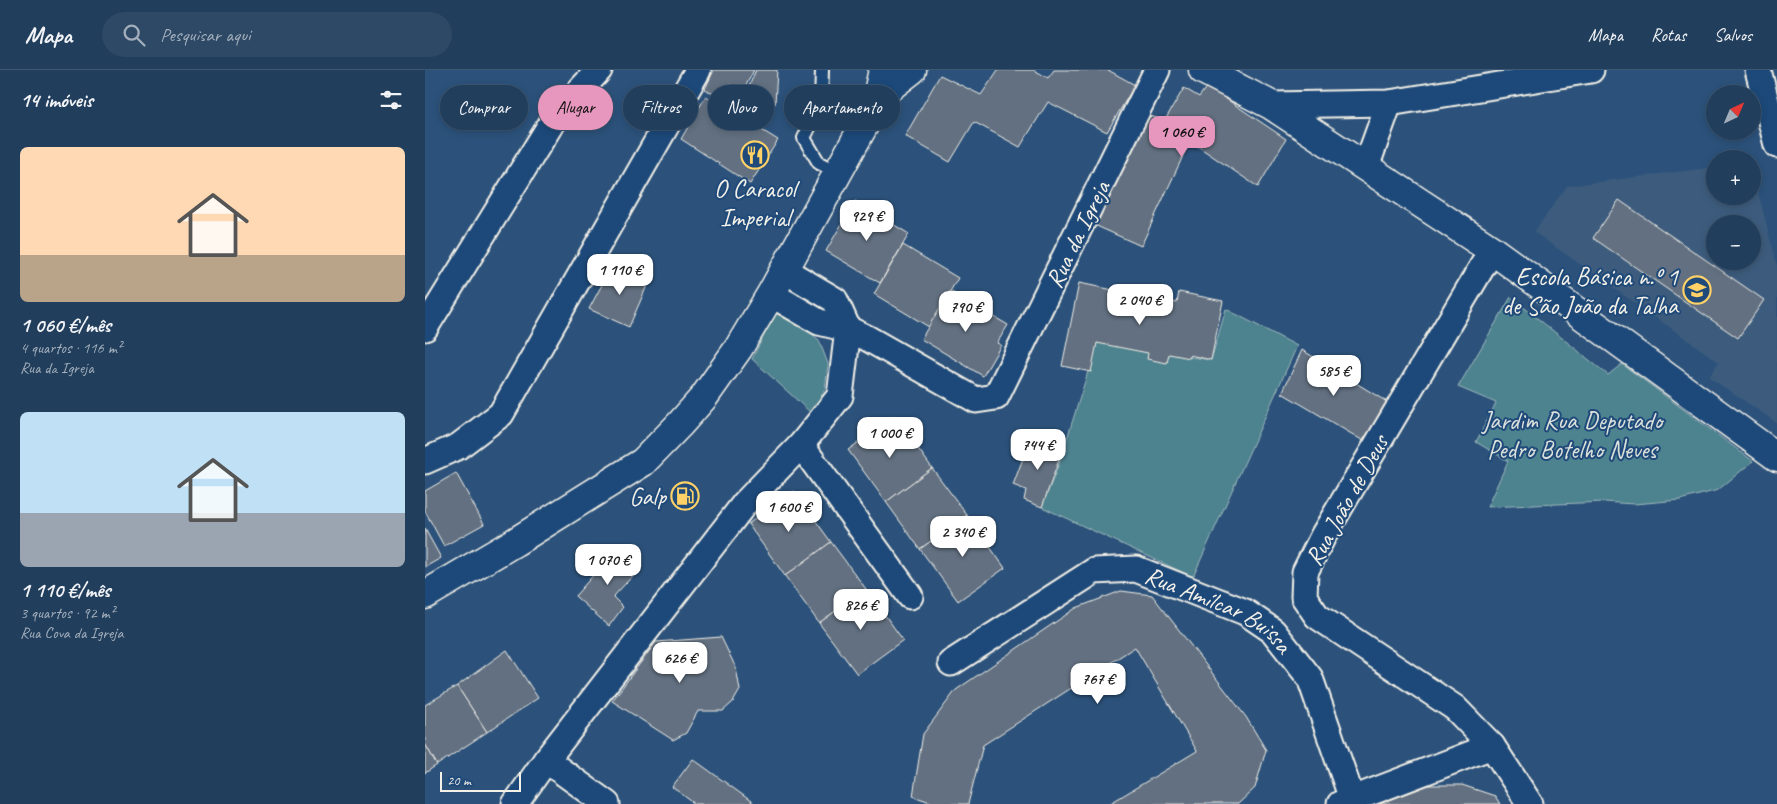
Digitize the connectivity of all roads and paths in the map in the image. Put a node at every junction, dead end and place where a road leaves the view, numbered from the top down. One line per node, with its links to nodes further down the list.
1 (599, 70): 22 (street)
2 (697, 70): 26 (street)
3 (823, 70): 10 (lane)
4 (883, 70): 11 (street)
5 (912, 70): 12 (street)
6 (1157, 70): 23 (street, Rua da Igreja)
7 (1203, 70): 14 (street)
8 (1591, 70): 13 (street)
9 (1758, 70): 17 (street)
10 (822, 85)
11 (879, 85)
12 (896, 85)
13 (1389, 103): 14 (street); 18 (street)
14 (1271, 105): 18 (street)
15 (808, 130): 19 (lane)
16 (860, 130): 19 (street)
17 (1777, 145)
18 (1367, 167): 20 (street)
19 (837, 172): 21 (street)
20 (1491, 250): 25 (street); 30 (street, Rua João de Deus)
21 (777, 282): 23 (street, Rua da Igreja); 27 (street)
22 (425, 328)
23 (848, 329): 24 (street)
24 (801, 445): 28 (street); 31 (street)
25 (1777, 457)
26 (425, 461)
27 (425, 595)
28 (910, 596)
29 (951, 663): 32 (street, Rua Amílcar Buissa)
30 (1492, 746): 32 (street); 35 (street, Rua João de Deus)
31 (546, 760): 33 (street); 34 (street)
32 (1346, 801)
33 (515, 804)
34 (607, 804)
35 (1531, 804)

